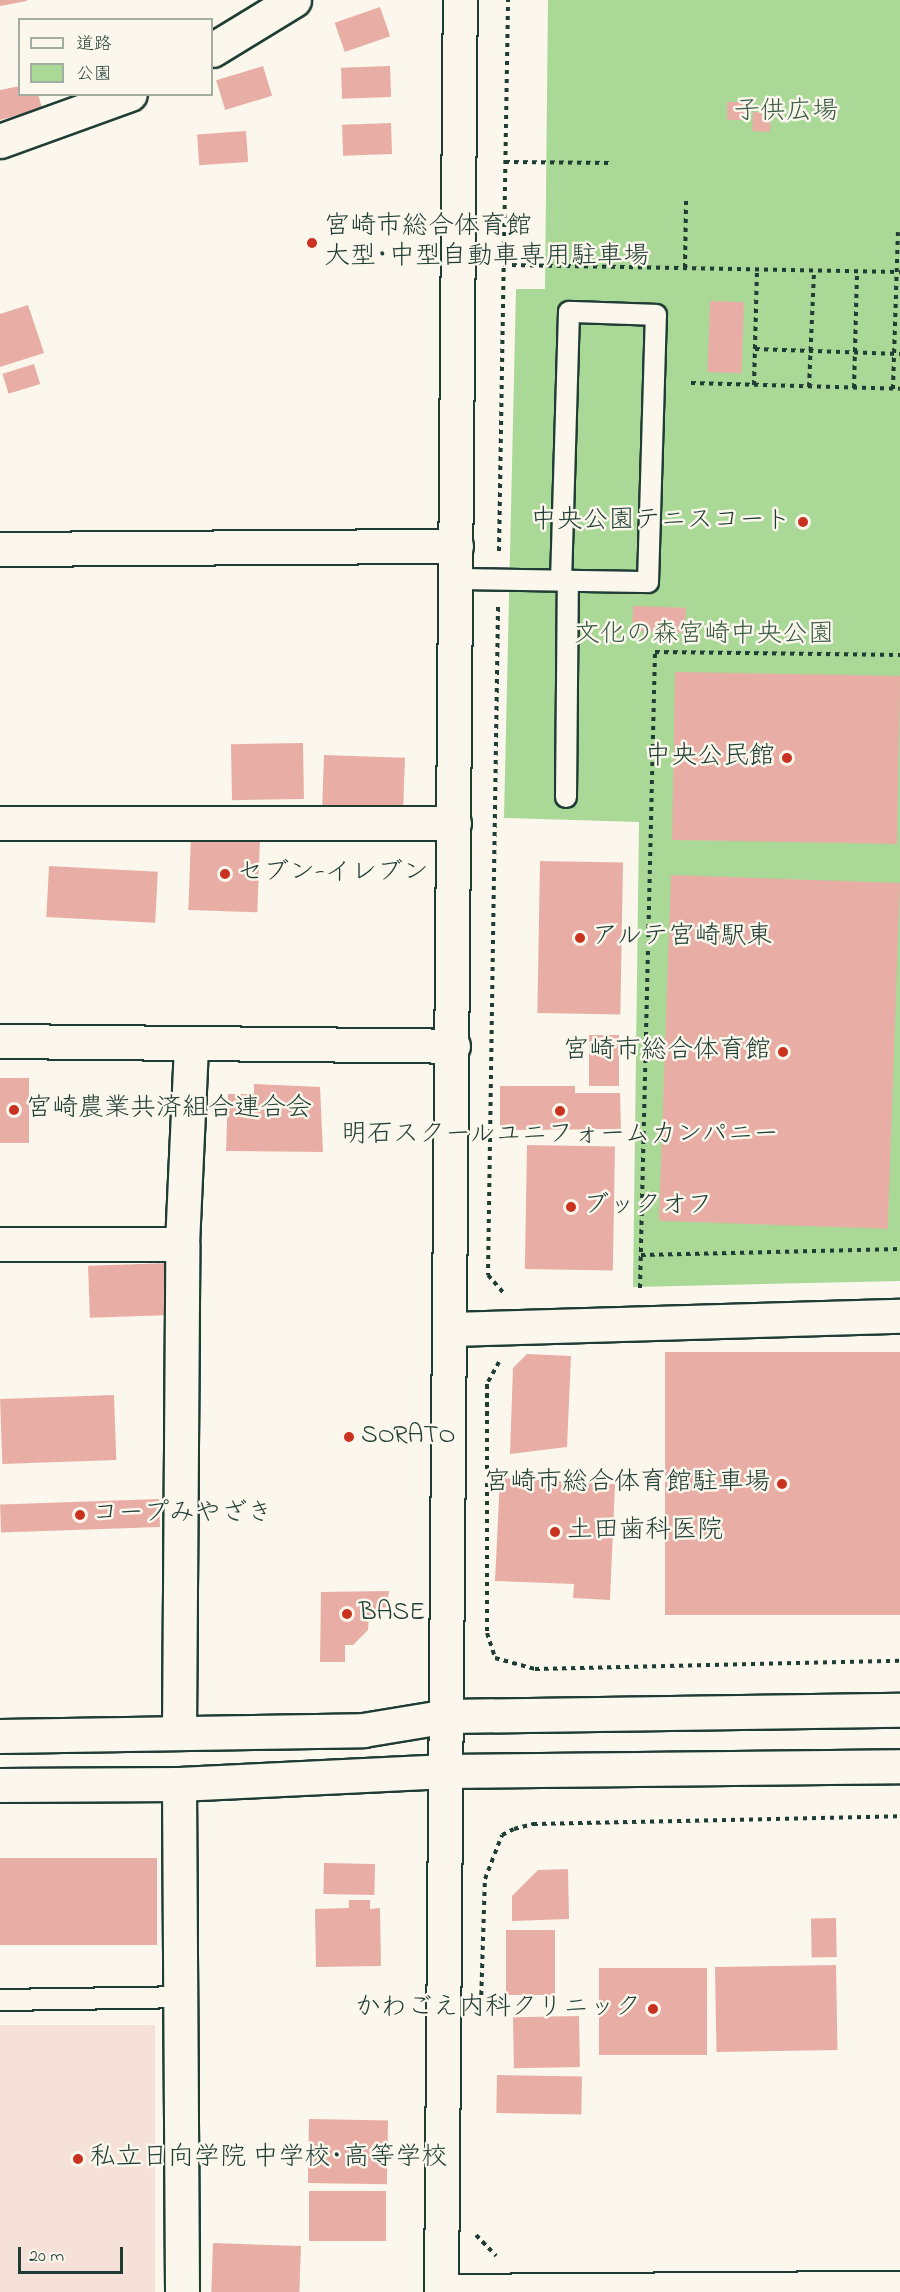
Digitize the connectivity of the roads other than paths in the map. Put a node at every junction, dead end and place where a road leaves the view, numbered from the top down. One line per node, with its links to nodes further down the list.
1 (294, 0): 3 (street)
2 (460, 0): 6 (street)
3 (213, 49)
4 (124, 96): 5 (street)
5 (0, 141)
6 (456, 546): 7 (street); 8 (street)
7 (0, 549)
8 (456, 579): 9 (lane); 12 (street)
9 (564, 581): 9 (lane); 10 (lane)
10 (566, 797)
11 (0, 823): 12 (street)
12 (454, 823): 14 (street)
13 (0, 1041): 15 (street)
14 (453, 1046): 15 (street); 19 (street)
15 (191, 1047): 17 (street)
16 (0, 1244): 17 (street)
17 (182, 1244): 22 (street)
18 (900, 1316): 19 (street)
19 (451, 1329): 21 (street)
20 (900, 1710): 21 (street)
21 (448, 1716): 22 (street); 25 (street)
22 (179, 1733): 23 (street)
23 (0, 1736)
24 (900, 1766): 25 (street)
25 (447, 1771): 26 (street); 32 (street)
26 (179, 1784): 27 (street); 28 (street)
27 (0, 1785)
28 (182, 1997): 29 (lane); 31 (street)
29 (0, 2000)
30 (900, 2288): 32 (street)
31 (182, 2292)
32 (441, 2292)

